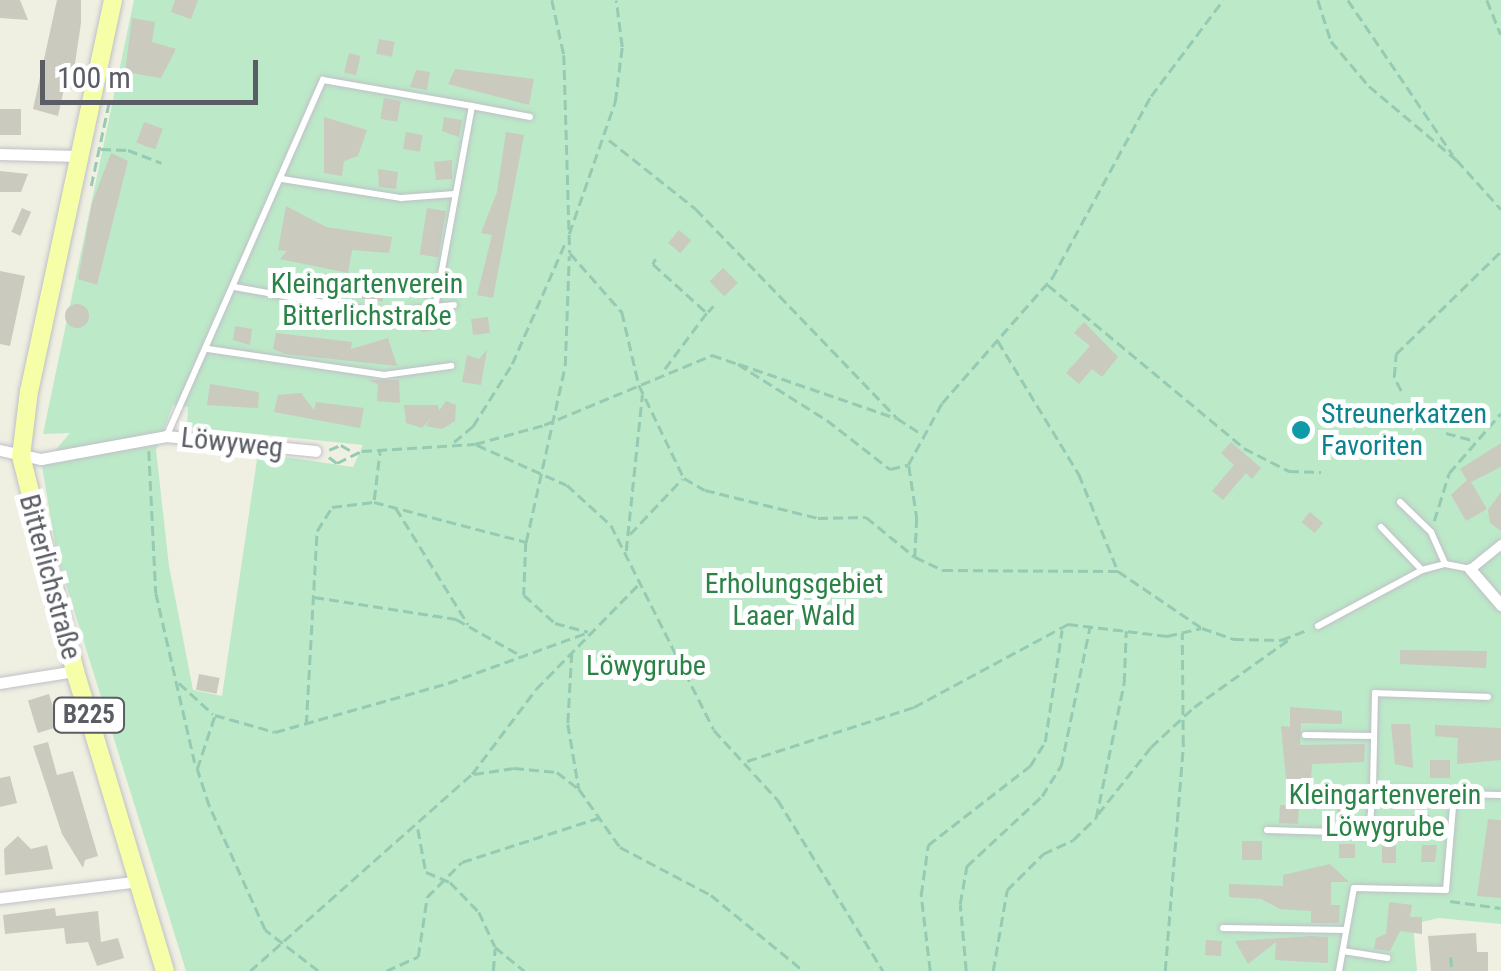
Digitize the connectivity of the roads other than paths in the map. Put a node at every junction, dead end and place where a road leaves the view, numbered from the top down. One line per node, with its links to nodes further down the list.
1 (113, 0): 5 (main road, Bitterlichstraße / B225)
2 (472, 106): 3 (lane); 6 (lane); 7 (lane)
3 (530, 117)
4 (0, 154): 5 (street)
5 (78, 156): 16 (main road, Bitterlichstraße / B225)
6 (282, 179): 7 (lane); 8 (lane)
7 (455, 194): 10 (lane)
8 (234, 286): 10 (lane); 11 (lane)
9 (454, 305): 10 (lane)
10 (435, 307)
11 (208, 349): 12 (lane); 13 (lane)
12 (451, 366)
13 (166, 436): 15 (street, Löwyweg); 16 (street, Löwyweg)
14 (0, 450): 16 (street, Löwyweg)
15 (320, 452)
16 (21, 456): 25 (main road, Bitterlichstraße / B225)
17 (1400, 502): 20 (lane)
18 (1381, 527): 22 (lane)
19 (1501, 544): 21 (street)
20 (1445, 564): 21 (lane); 22 (lane)
21 (1470, 569): 23 (street)
22 (1422, 570): 24 (lane)
23 (1501, 605)
24 (1318, 626)
25 (75, 671): 26 (street); 34 (main road, Bitterlichstraße / B225)
26 (0, 684)
27 (1488, 697): 29 (lane)
28 (1304, 735): 29 (lane)
29 (1373, 736): 30 (lane)
30 (1373, 789): 31 (lane); 33 (lane)
31 (1454, 794): 32 (lane); 37 (lane)
32 (1501, 795)
33 (1267, 830)
34 (140, 881): 35 (street); 40 (main road, Bitterlichstraße / B225)
35 (0, 898)
36 (1223, 928): 37 (lane)
37 (1346, 930): 38 (lane)
38 (1343, 951): 39 (lane); 41 (lane)
39 (1387, 958)
40 (165, 971)
41 (1340, 971)

